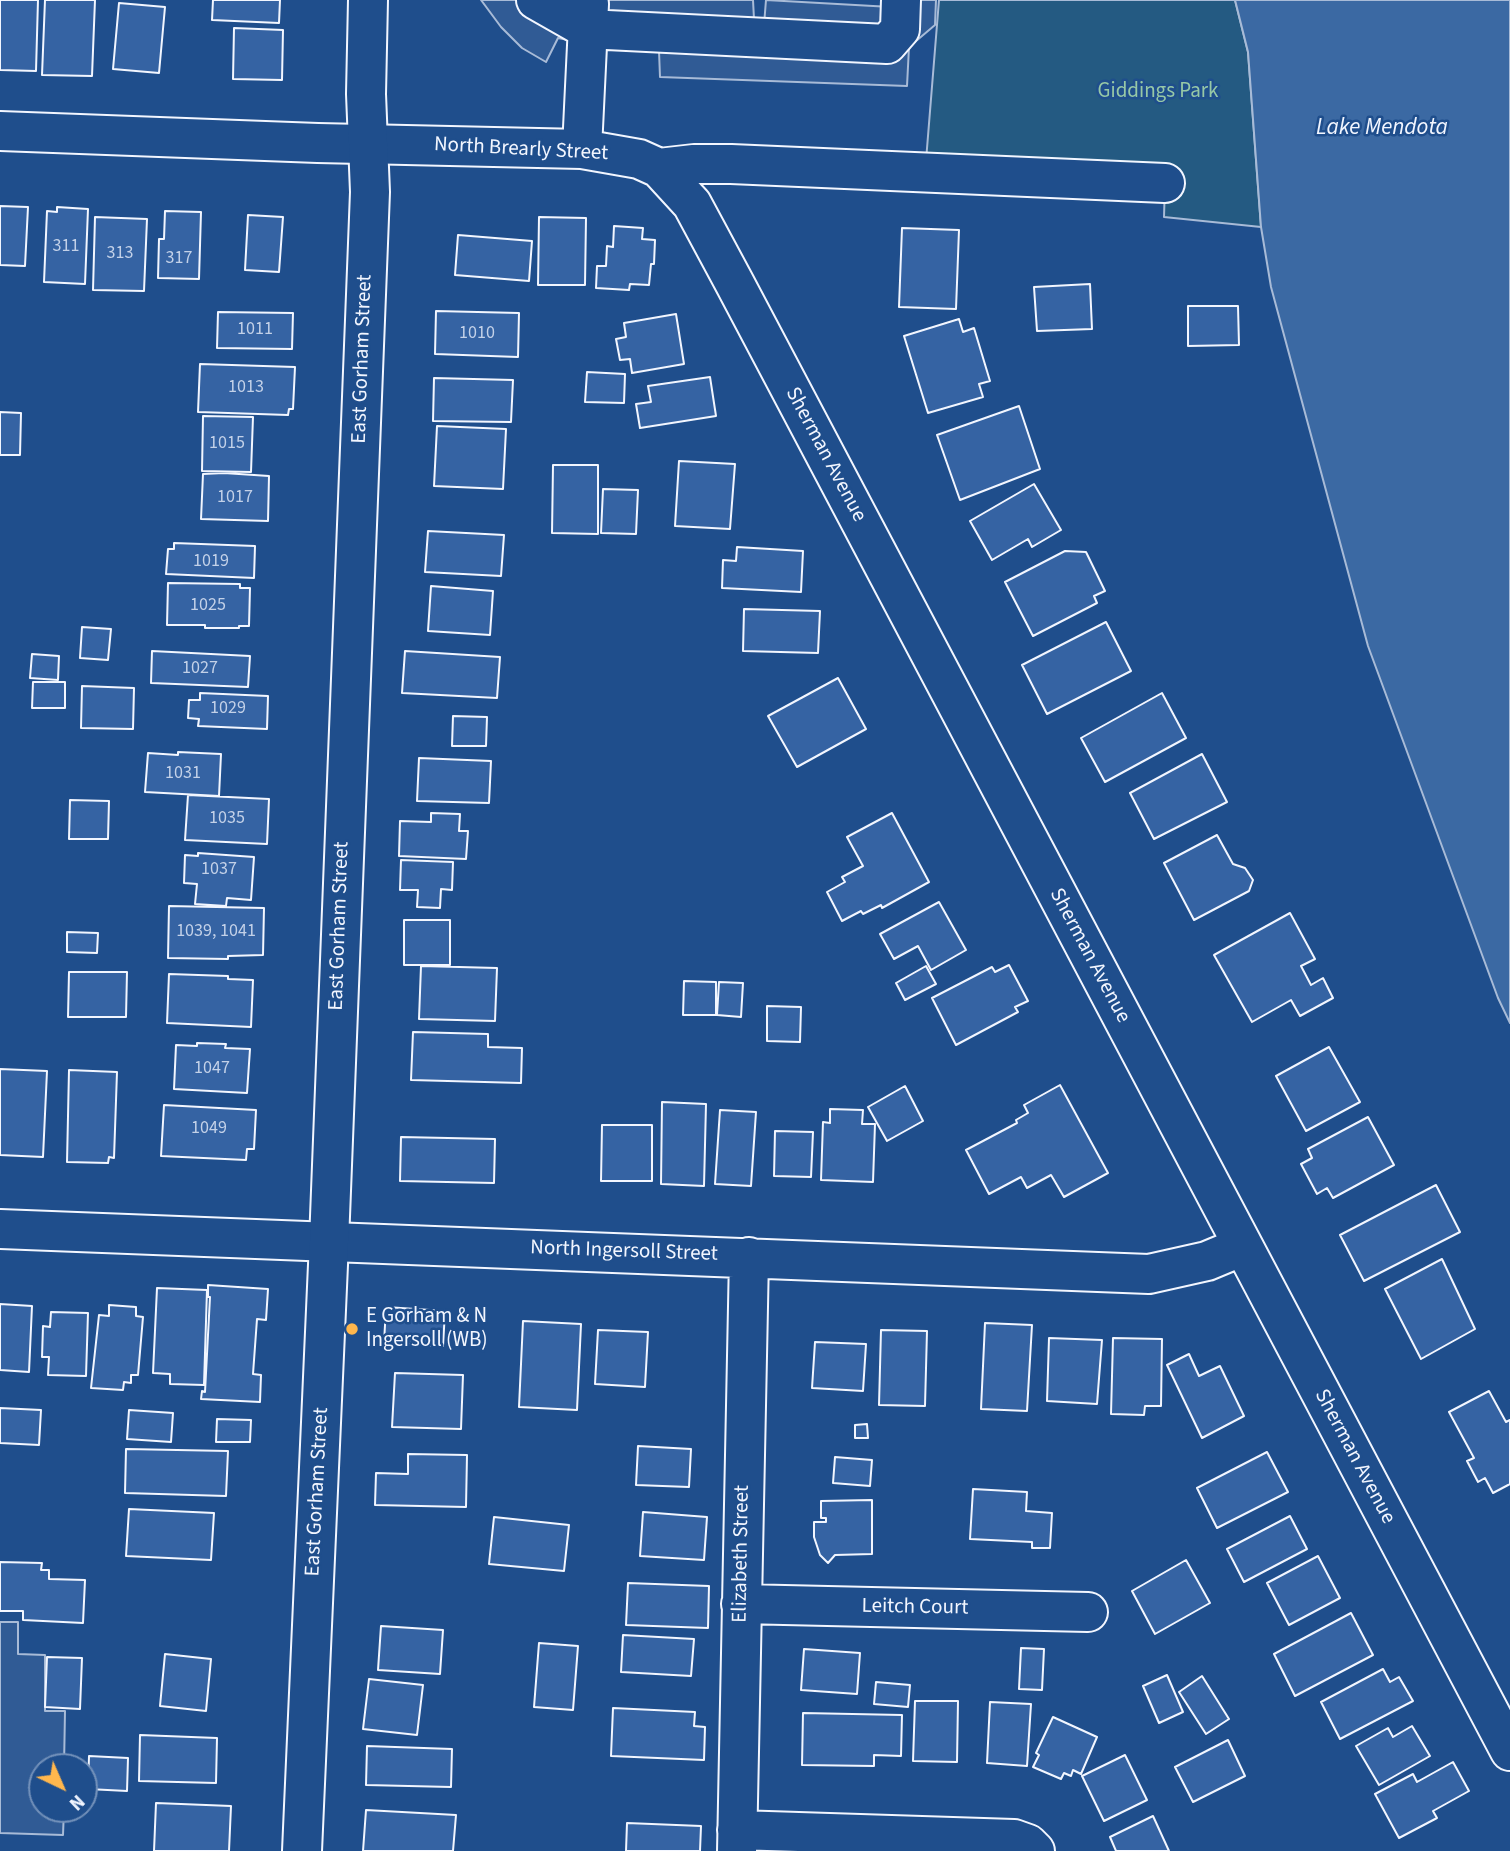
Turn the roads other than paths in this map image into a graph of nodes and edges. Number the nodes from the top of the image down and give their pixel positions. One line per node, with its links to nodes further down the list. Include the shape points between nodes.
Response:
1 (369, 0): 6 (street, East Gorham Street)
2 (536, 0): 4 (street)
3 (901, 0): 4 (street, via 900,29 887,44)
4 (588, 15): 7 (street)
5 (0, 131): 6 (street, North Brearly Street)
6 (368, 144): 7 (street, North Brearly Street); 11 (street, East Gorham Street, via 370,192)
7 (582, 149): 8 (street, North Brearly Street, via 639,159)
8 (659, 168): 9 (street, North Brearly Street, via 731,164); 12 (street, Sherman Avenue, via 692,204)
9 (1165, 183)
10 (0, 1230): 11 (street, North Ingersoll Street)
11 (329, 1242): 13 (street, North Ingersoll Street); 18 (street, East Gorham Street)
12 (1243, 1246): 13 (street, North Ingersoll Street, via 1207,1261 1149,1274); 16 (street, Sherman Avenue)
13 (748, 1257): 14 (street, Elizabeth Street)
14 (741, 1604): 15 (street, Leitch Court); 17 (street, Elizabeth Street)
15 (1088, 1612)
16 (1510, 1751)
17 (737, 1840): 19 (street, via 1014,1839)
18 (302, 1851)
19 (1035, 1851)

